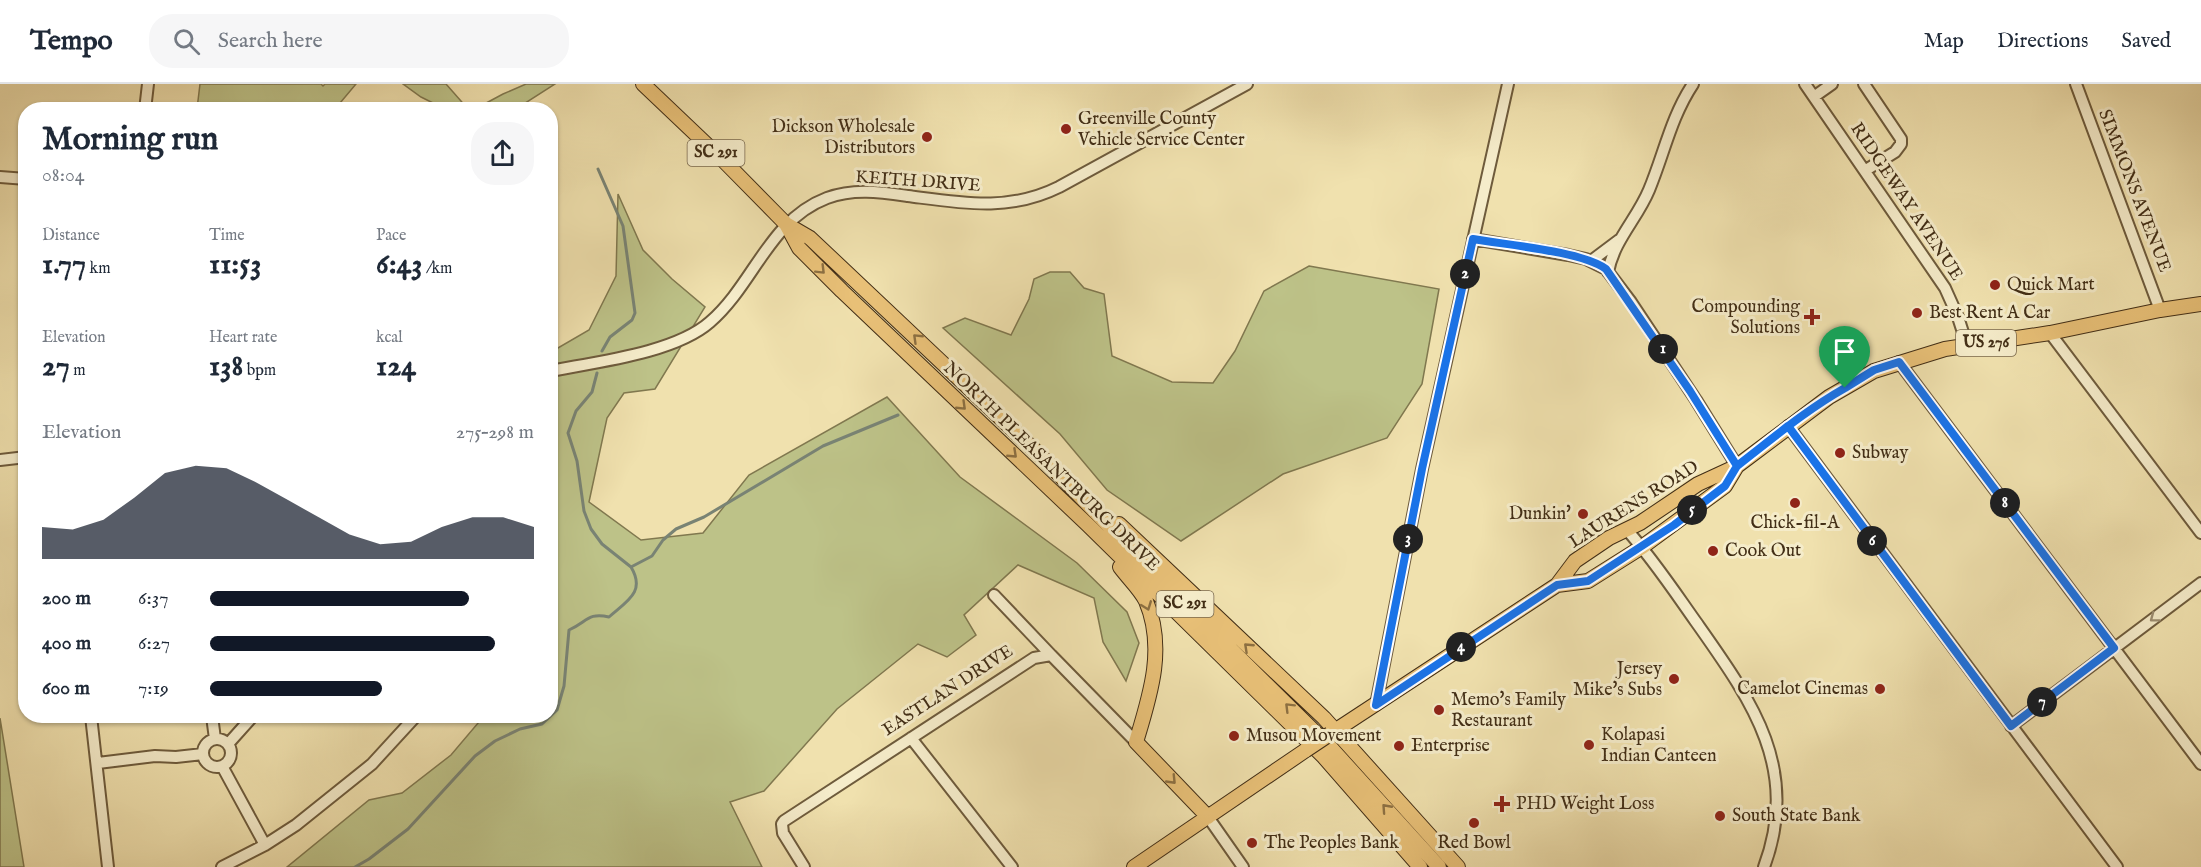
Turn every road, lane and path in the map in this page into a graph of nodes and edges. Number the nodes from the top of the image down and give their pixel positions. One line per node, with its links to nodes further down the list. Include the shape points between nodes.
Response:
1 (148, 84): 11 (street)
2 (643, 84): 15 (main road, NORTH PLEASANTBURG DRIVE / SC 291)
3 (1246, 84): 15 (street, KEITH DRIVE, via 1040,197 977,204 857,191 804,208)
4 (1508, 84): 16 (street)
5 (1693, 84): 17 (street, via 1673,121 1650,190)
6 (1805, 84): 10 (street, RIDGEWAY AVENUE)
7 (1832, 84): 10 (street)
8 (1864, 84): 12 (street, via 1901,138 1895,152)
9 (2076, 84): 21 (street, SIMMONS AVENUE)
10 (1815, 96): 12 (street, RIDGEWAY AVENUE)
11 (146, 102)
12 (1866, 170): 23 (street, RIDGEWAY AVENUE, via 1946,288)
13 (0, 177): 14 (street)
14 (18, 178)
15 (786, 224): 25 (street, KEITH DRIVE, via 724,308 697,332 663,346); 30 (main road, NORTH PLEASANTBURG DRIVE / SC 291, one-way to 30, via 799,248); 48 (main road, NORTH PLEASANTBURG DRIVE / SC 291, one-way to 15, via 1119,524 1004,423 810,237)
16 (1473, 239): 18 (street); 39 (street, via 1422,469)
17 (1619, 240): 18 (street); 19 (street)
18 (1591, 261): 19 (street)
19 (1608, 272): 29 (street)
20 (2201, 304): 21 (main road, LAURENS ROAD / US 276)
21 (2160, 310): 22 (main road, LAURENS ROAD / US 276)
22 (2050, 333): 23 (main road, LAURENS ROAD / US 276); 32 (street)
23 (1967, 345): 24 (main road, LAURENS ROAD / US 276)
24 (1899, 362): 26 (main road, LAURENS ROAD / US 276, via 1867,374); 37 (street)
25 (558, 370)
26 (1788, 426): 29 (main road, LAURENS ROAD / US 276); 44 (street)
27 (18, 458): 28 (street)
28 (0, 460)
29 (1737, 466): 31 (main road, LAURENS ROAD / US 276, via 1698,484); 33 (main road, LAURENS ROAD / US 276, via 1725,486)
30 (1088, 525): 47 (main road, one-way to 47, via 1145,599 1154,626 1155,667); 48 (main road, NORTH PLEASANTBURG DRIVE / SC 291, one-way to 48)
31 (1627, 530): 33 (street); 35 (main road, LAURENS ROAD / US 276, via 1575,561)
32 (2201, 533)
33 (1642, 546): 35 (main road, LAURENS ROAD / US 276, via 1588,581); 65 (street, via 1740,685 1762,728 1773,763 1776,802 1773,836)
34 (2201, 583): 37 (street, one-way to 37)
35 (1557, 585): 39 (main road, LAURENS ROAD / US 276)
36 (994, 595): 38 (street)
37 (2114, 648): 44 (street); 52 (street)
38 (1051, 656): 45 (street, EASTLAN DRIVE, via 1029,660); 47 (street)
39 (1376, 705): 48 (main road, LAURENS ROAD / US 276)
40 (92, 723): 51 (street)
41 (214, 723): 46 (street)
42 (247, 723): 49 (street)
43 (410, 723): 55 (street, via 372,764)
44 (2011, 726): 66 (street)
45 (911, 738): 58 (street, EASTLAN DRIVE, via 784,821 783,832); 59 (street)
46 (215, 739): 49 (street); 50 (street, via 206,745)
47 (1136, 742): 54 (main road, one-way to 54)
48 (1330, 742): 54 (main road, LAURENS ROAD / US 276, bridge, via 1306,750); 62 (main road, SC 291); 63 (main road, SC 291, one-way to 48); 64 (main road)
49 (228, 744): 53 (street, via 230,758)
50 (203, 754): 51 (street); 53 (street, via 207,763)
51 (98, 763): 56 (street)
52 (2201, 764)
53 (222, 766): 55 (street)
54 (1208, 817): 60 (main road, LAURENS ROAD / US 276); 61 (street)
55 (265, 845): 57 (street)
56 (108, 867)
57 (222, 867)
58 (804, 867)
59 (1012, 867)
60 (1134, 867)
61 (1243, 867)
62 (1420, 867)
63 (1440, 867)
64 (1458, 867)
65 (1764, 867)
66 (2117, 867)

